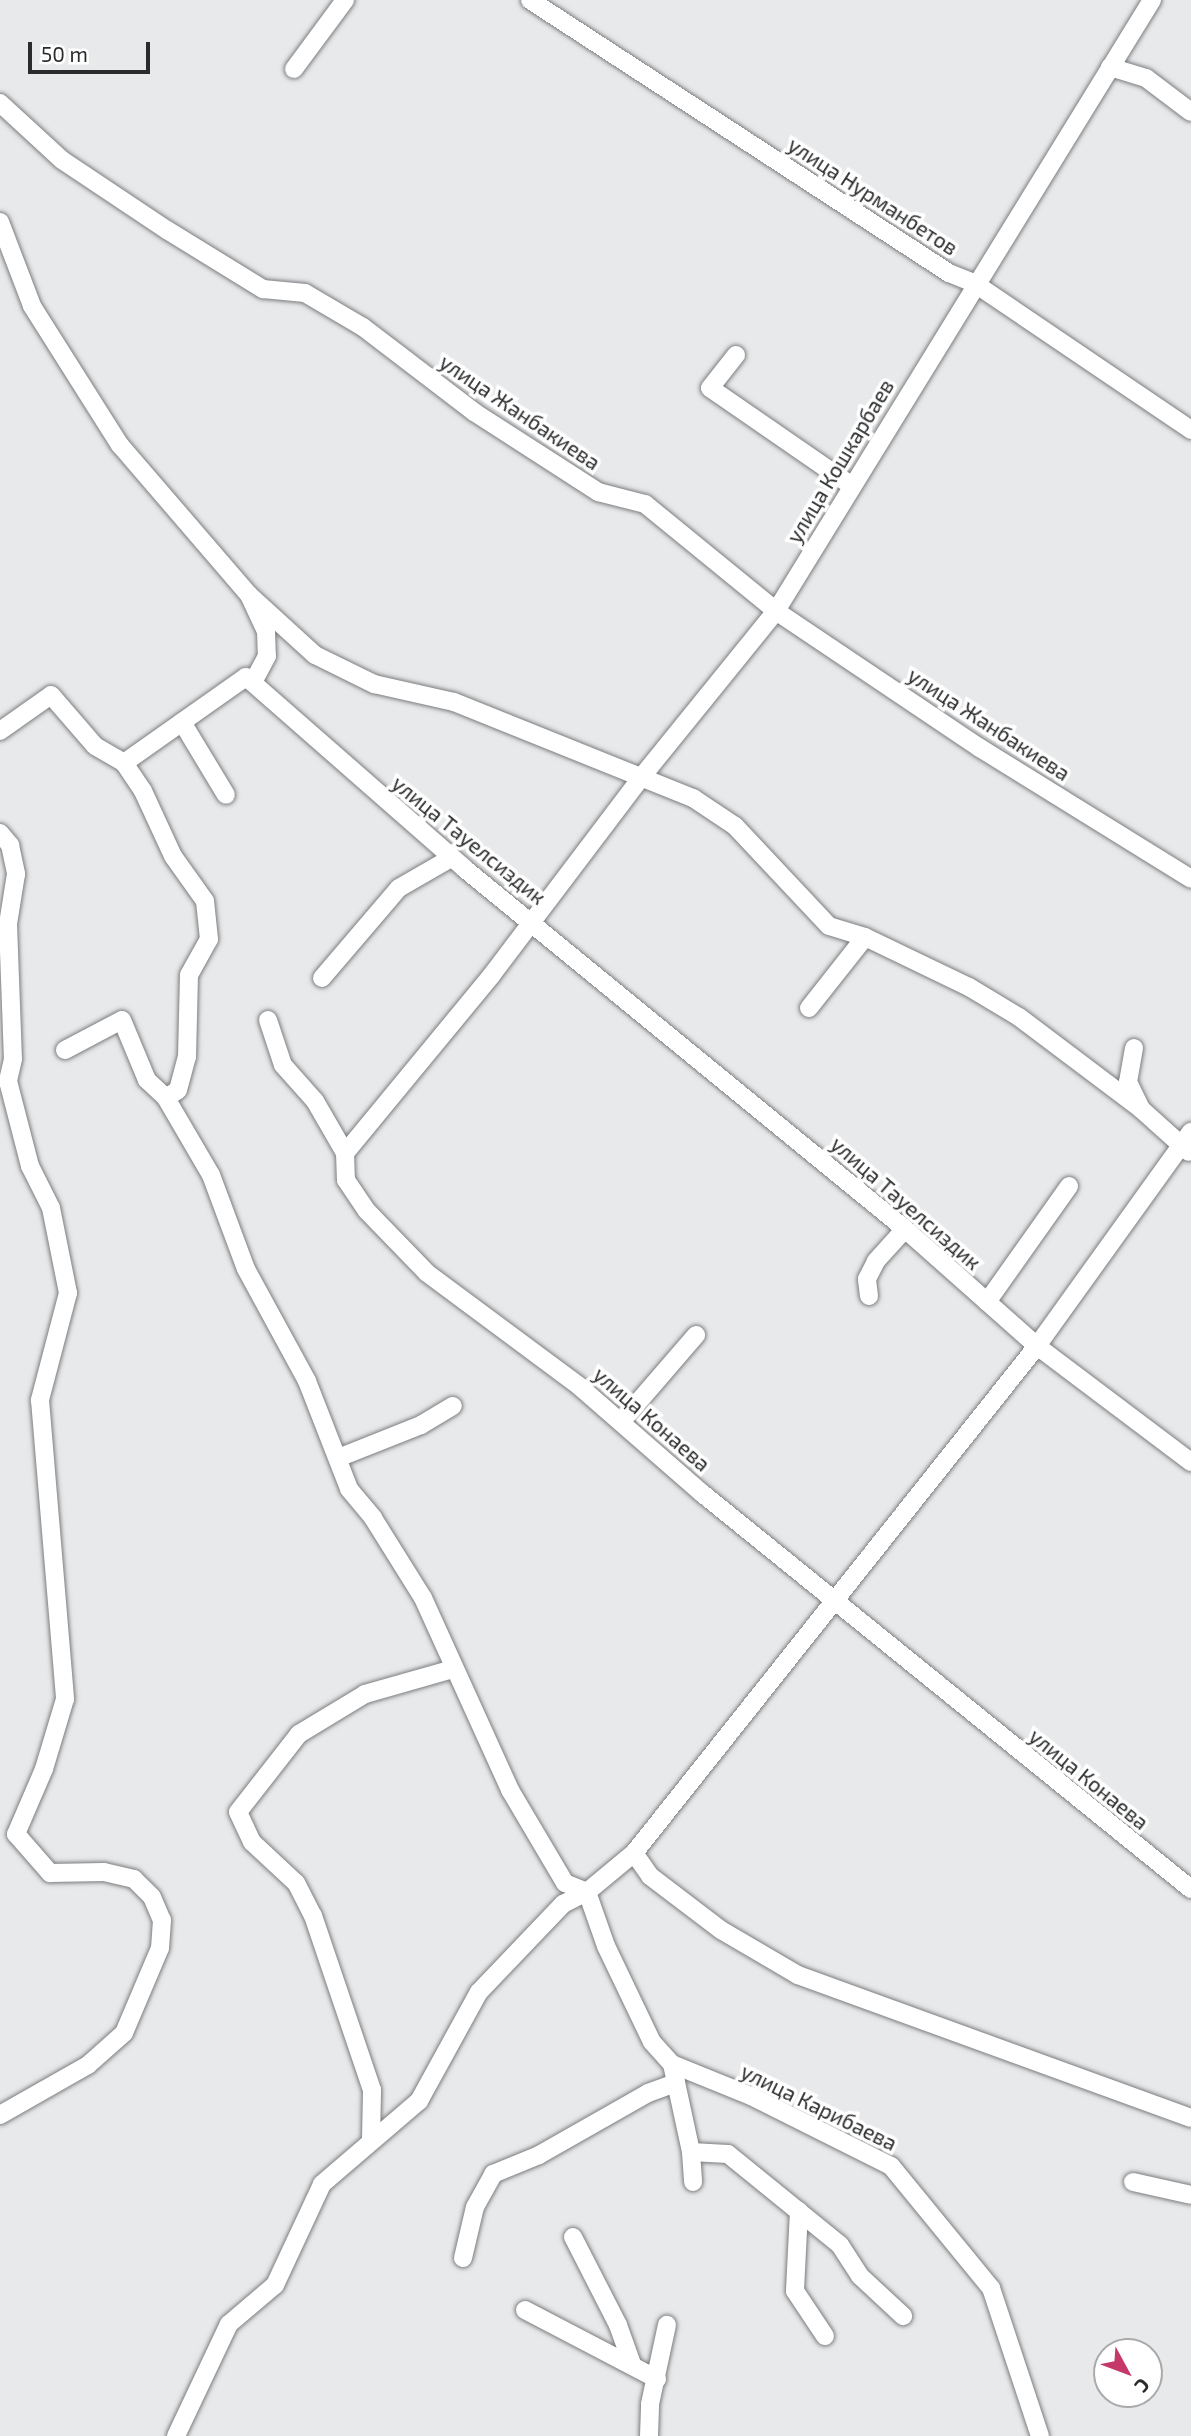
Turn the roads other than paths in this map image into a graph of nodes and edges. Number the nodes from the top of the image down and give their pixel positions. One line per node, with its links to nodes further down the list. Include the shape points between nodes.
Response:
1 (345, 0): 5 (street)
2 (530, 0): 9 (street, улица Нурманбетов, via 927,259)
3 (1152, 0): 4 (street, улица Кошкарбаев)
4 (1110, 67): 7 (street, via 1146,78); 9 (street, улица Кошкарбаев)
5 (295, 69)
6 (0, 103): 14 (street, улица Жанбакиева, via 62,160 167,230 263,289 304,293 363,327 474,412 598,492 645,505)
7 (1191, 112)
8 (0, 222): 13 (street, via 32,306 120,445)
9 (974, 283): 11 (street, улица Нурманбетов); 12 (street, улица Кошкарбаев)
10 (736, 355): 12 (street, via 710,388)
11 (1191, 430)
12 (852, 486): 14 (street, улица Кошкарбаев)
13 (248, 595): 15 (street); 16 (street, via 267,631)
14 (776, 611): 21 (street, улица Кошкарбаев); 25 (street, улица Жанбакиева, via 980,748)
15 (307, 648): 16 (street, via 289,643); 21 (street, via 374,684 454,702)
16 (267, 656): 17 (street)
17 (254, 680): 18 (street, via 246,677); 24 (street, улица Тауелсиздик)
18 (182, 722): 20 (street); 22 (street)
19 (0, 732): 20 (street, via 51,695 95,746)
20 (124, 763): 33 (street, via 143,791 173,856 205,901 209,939 189,975 187,1057 178,1090)
21 (643, 775): 26 (street, улица Кошкарбаев); 27 (street, via 694,798 735,826 829,926)
22 (226, 794)
23 (0, 833): 49 (street, via 10,845 16,874 8,924 13,1059 8,1081 30,1166 51,1208 68,1293 40,1400 65,1699 44,1769)
24 (451, 858): 26 (street, улица Тауелсиздик); 28 (street, via 400,888)
25 (1191, 879)
26 (532, 920): 36 (street); 38 (street, улица Тауелсиздик)
27 (865, 937): 29 (street); 34 (street, via 969,987 1019,1017)
28 (322, 978)
29 (809, 1008)
30 (268, 1020): 36 (street, via 284,1065 315,1101)
31 (1134, 1048): 34 (street, via 1128,1082)
32 (65, 1050): 33 (street, via 122,1020 147,1080)
33 (166, 1098): 45 (street, via 211,1175 246,1269 307,1381)
34 (1141, 1109): 35 (street)
35 (1188, 1144): 42 (street)
36 (345, 1153): 44 (street, улица Конаева, via 346,1180 367,1211 427,1273)
37 (1069, 1186): 40 (street)
38 (905, 1229): 39 (street, via 876,1261 867,1279); 40 (street, улица Тауелсиздик)
39 (869, 1296)
40 (987, 1302): 42 (street, улица Тауелсиздик)
41 (696, 1335): 44 (street)
42 (1037, 1346): 46 (street, улица Тауелсиздик); 47 (street)
43 (453, 1405): 45 (street, via 421,1425)
44 (621, 1422): 47 (street, улица Конаева)
45 (338, 1458): 48 (street, via 349,1489 373,1518 422,1598)
46 (1191, 1462)
47 (834, 1599): 50 (street); 51 (street, улица Конаева)
48 (453, 1669): 52 (street, via 510,1790 558,1872 565,1883); 57 (street, via 365,1694 299,1734 239,1812 252,1842 296,1883 313,1916 372,2090)
49 (8, 1832): 55 (street, via 50,1873 104,1872 134,1879 152,1897 161,1930 160,1948 124,2033 88,2065)
50 (634, 1853): 52 (street); 56 (street, via 650,1876 721,1930 798,1975)
51 (1191, 1889)
52 (587, 1892): 53 (street, via 606,1946 652,2042); 57 (street, via 563,1904 478,1992 419,2101)
53 (672, 2064): 54 (street); 73 (street, улица Карибаева, via 751,2096 891,2166 991,2288)
54 (676, 2083): 58 (street); 64 (street, via 648,2093 539,2154 493,2174 475,2207)
55 (0, 2115)
56 (1191, 2118)
57 (371, 2138): 71 (street, via 322,2184 275,2285 229,2324)
58 (691, 2152): 59 (street); 62 (street, via 729,2154)
59 (693, 2182)
60 (1133, 2182): 61 (street)
61 (1191, 2195)
62 (799, 2211): 66 (street, via 840,2245 860,2276); 68 (street, via 795,2291)
63 (573, 2237): 69 (street, via 618,2325)
64 (463, 2258)
65 (525, 2311): 69 (street)
66 (903, 2316)
67 (667, 2325): 70 (street)
68 (825, 2336)
69 (632, 2364): 70 (street)
70 (657, 2379): 72 (street)
71 (176, 2436)
72 (649, 2436)
73 (1040, 2436)

